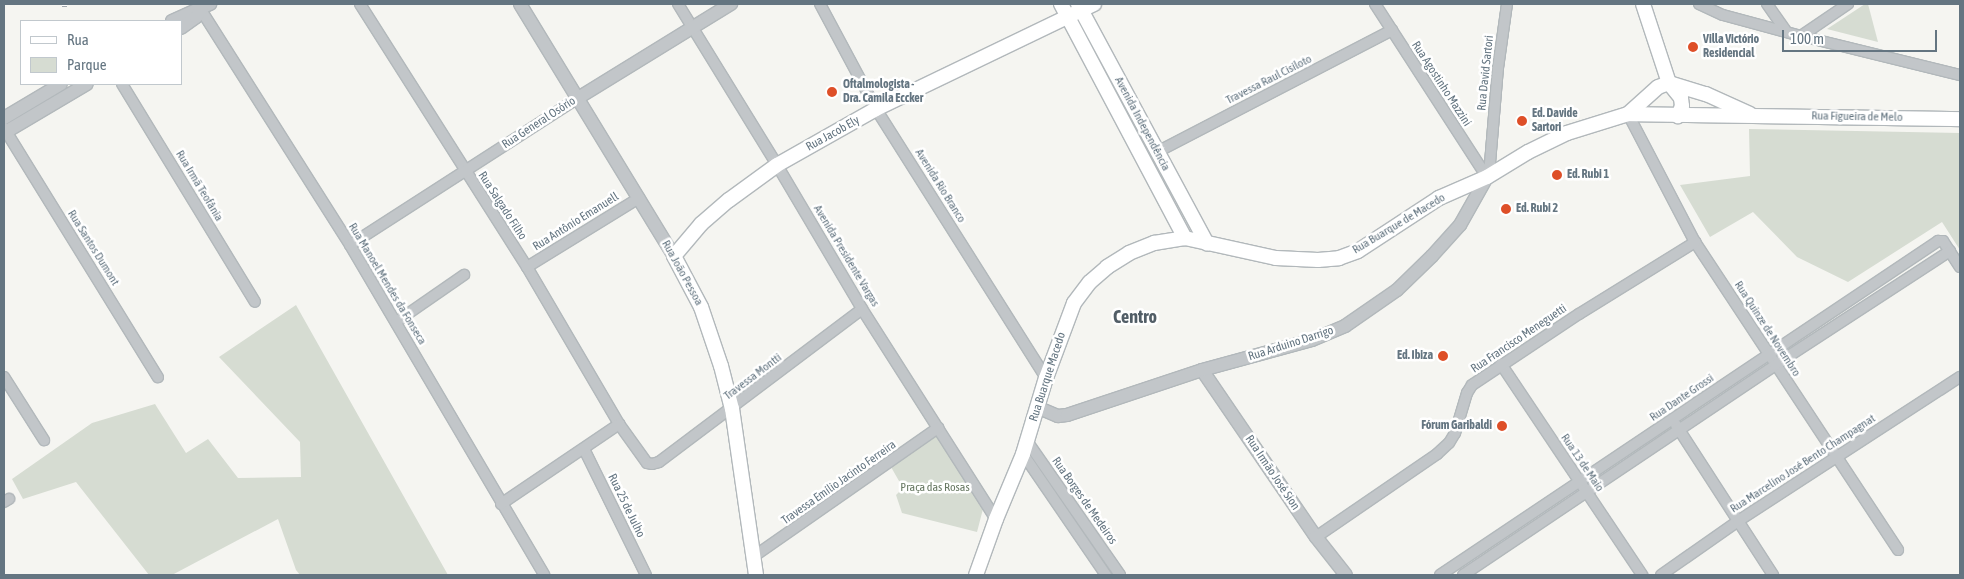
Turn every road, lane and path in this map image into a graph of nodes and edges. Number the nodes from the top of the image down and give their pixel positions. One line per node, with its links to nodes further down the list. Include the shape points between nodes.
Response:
1 (360, 4): 36 (street, Rua Salgado Filho)
2 (520, 4): 26 (street, Rua João Pessoa)
3 (678, 4): 17 (street, Avenida Presidente Vargas)
4 (731, 4): 17 (street, Rua General Osório)
5 (820, 4): 27 (street, Avenida Rio Branco)
6 (1061, 4): 15 (main road, Avenida Independência)
7 (1375, 4): 18 (street, Rua Agostinho Mazzini)
8 (1507, 4): 37 (street, Rua David Sartori)
9 (1643, 4): 22 (main road)
10 (1699, 4): 19 (street, via 1723,15)
11 (1767, 4): 19 (street)
12 (1848, 4): 20 (street)
13 (1085, 6): 15 (main road, Rua Jacob Ely); 34 (main road, Avenida Independência)
14 (205, 7): 16 (street); 42 (street, Rua Manoel Mendes da Fonseca)
15 (1069, 17): 27 (main road, Rua Jacob Ely); 39 (main road, Avenida Independência)
16 (186, 21)
17 (693, 27): 26 (street, Rua General Osório); 35 (street, Avenida Presidente Vargas)
18 (1392, 30): 34 (street, Travessa Raul Cisiloto); 37 (street, Rua Agostinho Mazzini)
19 (1785, 30): 20 (street)
20 (1801, 36): 21 (street)
21 (1960, 75)
22 (1669, 83): 28 (main road, Rua Buarque de Macedo, via 1658,87); 29 (main road, via 1681,98 1682,106); 29 (main road, via 1659,95 1662,108); 30 (main road, Rua Figueira de Melo, via 1706,94)
23 (59, 85): 31 (street)
24 (85, 85): 33 (street)
25 (123, 85): 48 (street, Rua Irmã Teofânia)
26 (578, 98): 36 (street, Rua General Osório); 38 (street, Rua João Pessoa)
27 (876, 109): 35 (main road, Rua Jacob Ely); 58 (street, Avenida Rio Branco)
28 (1628, 114): 29 (main road, Rua Buarque de Macedo); 37 (main road, Rua Buarque de Macedo, via 1567,134); 40 (street, Rua Quinze de Novembro)
29 (1672, 116): 30 (main road, Rua Figueira de Melo)
30 (1754, 116): 32 (main road, Rua Figueira de Melo)
31 (4, 118)
32 (1960, 119)
33 (5, 131): 57 (street, Rua Santos Dumont)
34 (1157, 152): 41 (main road, Avenida Independência)
35 (777, 165): 44 (main road, Rua Jacob Ely, via 701,224); 49 (street, Avenida Presidente Vargas)
36 (464, 171): 42 (street, Rua General Osório); 45 (street, Rua Salgado Filho)
37 (1488, 176): 41 (main road, Rua Buarque de Macedo, via 1439,198 1358,251 1339,258 1276,258); 54 (street, Rua Arduino Darrigo, via 1460,225 1432,256 1397,290 1345,326 1286,348)
38 (639, 198): 44 (street, Rua João Pessoa); 45 (street, Rua Antônio Emanuell)
39 (1185, 238): 41 (main road, Rua Buarque de Macedo); 58 (main road, Rua Buarque Macedo, via 1129,253 1090,282 1074,303)
40 (1695, 242): 51 (street, Rua Quinze de Novembro); 52 (street, Rua Francisco Meneguetti)
41 (1207, 244)
42 (350, 245): 50 (street, Rua Manoel Mendes da Fonseca)
43 (1950, 251): 46 (street); 51 (street, Rua Dante Grossi, via 1943,241 1938,241); 53 (street, Rua Dante Grossi)
44 (674, 256): 60 (main road, Rua João Pessoa, via 712,334)
45 (527, 267): 62 (street, Rua Salgado Filho)
46 (1960, 267)
47 (464, 275): 50 (street)
48 (255, 302)
49 (862, 310): 60 (street, Travessa Montti); 63 (street, Avenida Presidente Vargas)
50 (396, 322): 72 (street, Rua Manoel Mendes da Fonseca)
51 (1770, 354): 53 (street, Rua Quinze de Novembro); 61 (street, Rua Dante Grossi)
52 (1501, 364): 70 (street, Rua 13 de Maio); 77 (street, Rua Francisco Meneguetti, via 1472,385 1449,443)
53 (1775, 365): 64 (street, Rua Dante Grossi); 68 (street, Rua Quinze de Novembro)
54 (1202, 370): 59 (street, Rua Arduino Darrigo, via 1067,415 1058,416); 77 (street, Rua Irmão José Sion)
55 (1960, 376): 68 (street, Rua Marcelino José Bento Champagnat)
56 (4, 377): 65 (street)
57 (158, 377)
58 (1046, 378): 59 (main road, Rua Buarque Macedo)
59 (1039, 408): 67 (main road, Rua Buarque Macedo)
60 (732, 409): 69 (street, Travessa Montti); 79 (main road, Rua João Pessoa)
61 (1672, 419): 64 (street); 70 (street, Rua Dante Grossi)
62 (619, 424): 66 (street); 69 (street, Rua Salgado Filho, via 647,463)
63 (938, 428): 73 (street, Avenida Presidente Vargas); 79 (street, Travessa Emílio Jacinto Ferreira)
64 (1678, 430): 71 (street, Rua Dante Grossi); 75 (street)
65 (44, 440)
66 (584, 448): 72 (street); 81 (street, Rua 25 de Julho)
67 (1025, 448): 73 (main road, Rua Buarque Macedo); 84 (street, Rua Borges de Medeiros); 85 (street, Rua Borges de Medeiros)
68 (1836, 457): 75 (street, Rua Marcelino José Bento Champagnat); 78 (street, Rua Quinze de Novembro)
69 (659, 462)
70 (1580, 482): 71 (street, Rua 13 de Maio); 74 (street, Rua Dante Grossi)
71 (1586, 491): 76 (street, Rua Dante Grossi); 89 (street, Rua 13 de Maio)
72 (501, 504): 80 (street, Rua Manoel Mendes da Fonseca)
73 (996, 519): 83 (main road, Rua Buarque Macedo)
74 (1520, 521): 76 (street); 87 (street, Rua Dante Grossi)
75 (1738, 521): 90 (street, Rua Marcelino José Bento Champagnat); 91 (street)
76 (1528, 531): 88 (street, Rua Dante Grossi)
77 (1316, 537): 86 (street, Rua Irmão José Sion)
78 (1898, 550)
79 (753, 557): 82 (main road, Rua João Pessoa)
80 (544, 575)
81 (646, 575)
82 (756, 575)
83 (976, 575)
84 (1106, 575)
85 (1120, 575)
86 (1346, 575)
87 (1440, 575)
88 (1462, 575)
89 (1642, 575)
90 (1661, 575)
91 (1774, 575)

